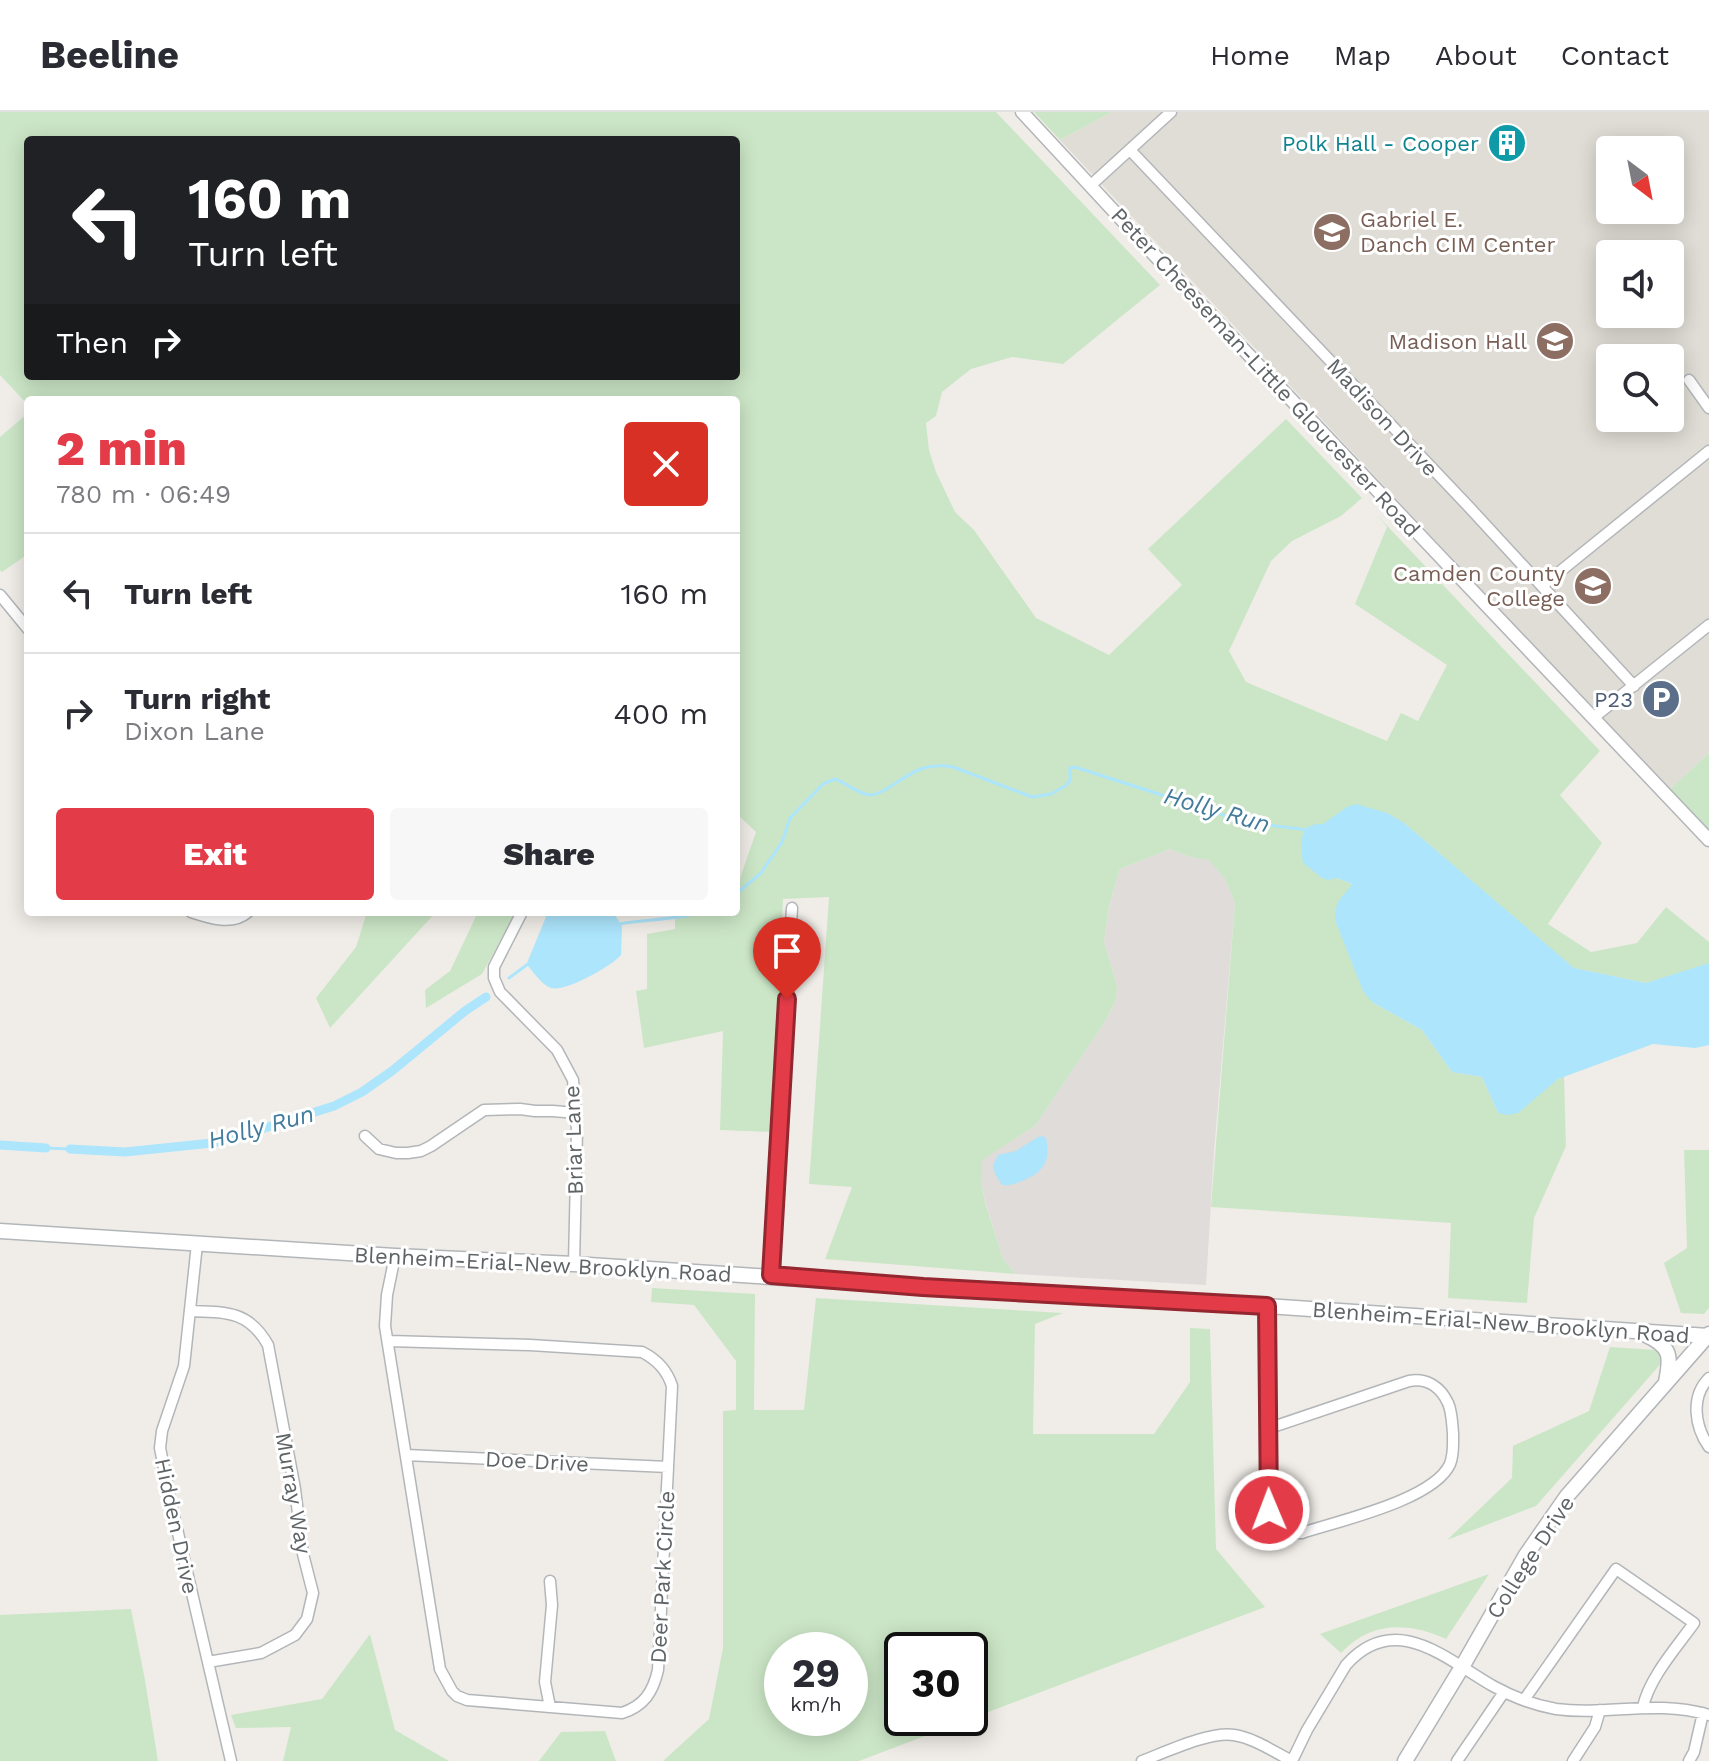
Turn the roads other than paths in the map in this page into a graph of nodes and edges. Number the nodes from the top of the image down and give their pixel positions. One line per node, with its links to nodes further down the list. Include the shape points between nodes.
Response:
1 (1022, 112): 4 (street, Peter Cheeseman-Little Gloucester Road)
2 (1171, 112): 3 (street)
3 (1130, 150): 4 (street); 8 (street, Madison Drive)
4 (1091, 185): 13 (street, Peter Cheeseman-Little Gloucester Road)
5 (1689, 380): 6 (street)
6 (1709, 408)
7 (1709, 451): 8 (street)
8 (1542, 586): 12 (street, Madison Drive)
9 (0, 595): 10 (street)
10 (24, 624)
11 (1709, 625): 12 (street)
12 (1634, 686): 13 (street)
13 (1593, 718): 14 (street, Peter Cheeseman-Little Gloucester Road)
14 (1709, 840)
15 (792, 908): 25 (street)
16 (207, 916): 17 (street)
17 (241, 916)
18 (520, 916): 19 (street, Briar Lane, via 494,967 494,978 503,995 566,1063)
19 (576, 1113): 20 (street, via 484,1110 431,1146 408,1153 379,1149); 24 (street, Briar Lane)
20 (365, 1136)
21 (0, 1231): 22 (main road, Blenheim-Erial-New Brooklyn Road)
22 (197, 1244): 23 (main road, Blenheim-Erial-New Brooklyn Road); 27 (street, Hidden Drive)
23 (395, 1256): 24 (main road, Blenheim-Erial-New Brooklyn Road); 30 (street, Deer Park Circle, via 387,1295)
24 (574, 1264): 25 (main road, Blenheim-Erial-New Brooklyn Road)
25 (771, 1275): 26 (main road, Blenheim-Erial-New Brooklyn Road)
26 (1267, 1306): 28 (main road, Blenheim-Erial-New Brooklyn Road); 33 (street)
27 (191, 1311): 38 (street, Hidden Drive, via 184,1366 160,1448); 38 (street, Murray Way, via 239,1316 258,1329 268,1345 313,1593 307,1619 295,1635 261,1653)
28 (1627, 1330): 29 (main road, Blenheim-Erial-New Brooklyn Road); 32 (main road, via 1650,1336 1668,1351)
29 (1708, 1335): 32 (main road, College Drive)
30 (389, 1341): 35 (street, Deer Park Circle); 36 (street, Deer Park Circle, via 642,1352 665,1370 672,1386)
31 (1709, 1378): 34 (street, via 1696,1414)
32 (1666, 1382): 39 (main road, College Drive, via 1567,1496 1526,1555)
33 (1267, 1429): 33 (street, via 1269,1510 1279,1529 1289,1534 1409,1498 1446,1471 1454,1447 1451,1409 1440,1390 1426,1380 1409,1381)
34 (1709, 1447)
35 (406, 1455): 36 (street, Doe Drive); 42 (street, Deer Park Circle, via 442,1676 457,1696 467,1700)
36 (668, 1467): 42 (street, Deer Park Circle, via 655,1685 638,1706 622,1713)
37 (550, 1581): 42 (street, via 545,1682)
38 (208, 1662): 46 (street, Hidden Drive)
39 (1462, 1667): 40 (street); 48 (street, via 1413,1641 1369,1646 1346,1665); 49 (main road, College Drive)
40 (1504, 1692): 41 (street); 50 (street)
41 (1524, 1700): 43 (street, via 1616,1569 1694,1623 1654,1681); 44 (street, via 1556,1709)
42 (550, 1707)
43 (1643, 1707): 44 (street); 45 (street)
44 (1600, 1710): 51 (street)
45 (1706, 1714): 52 (street)
46 (231, 1761)
47 (1142, 1761): 48 (street, via 1232,1734)
48 (1292, 1761)
49 (1405, 1761)
50 (1457, 1761)
51 (1573, 1761)
52 (1689, 1761)

